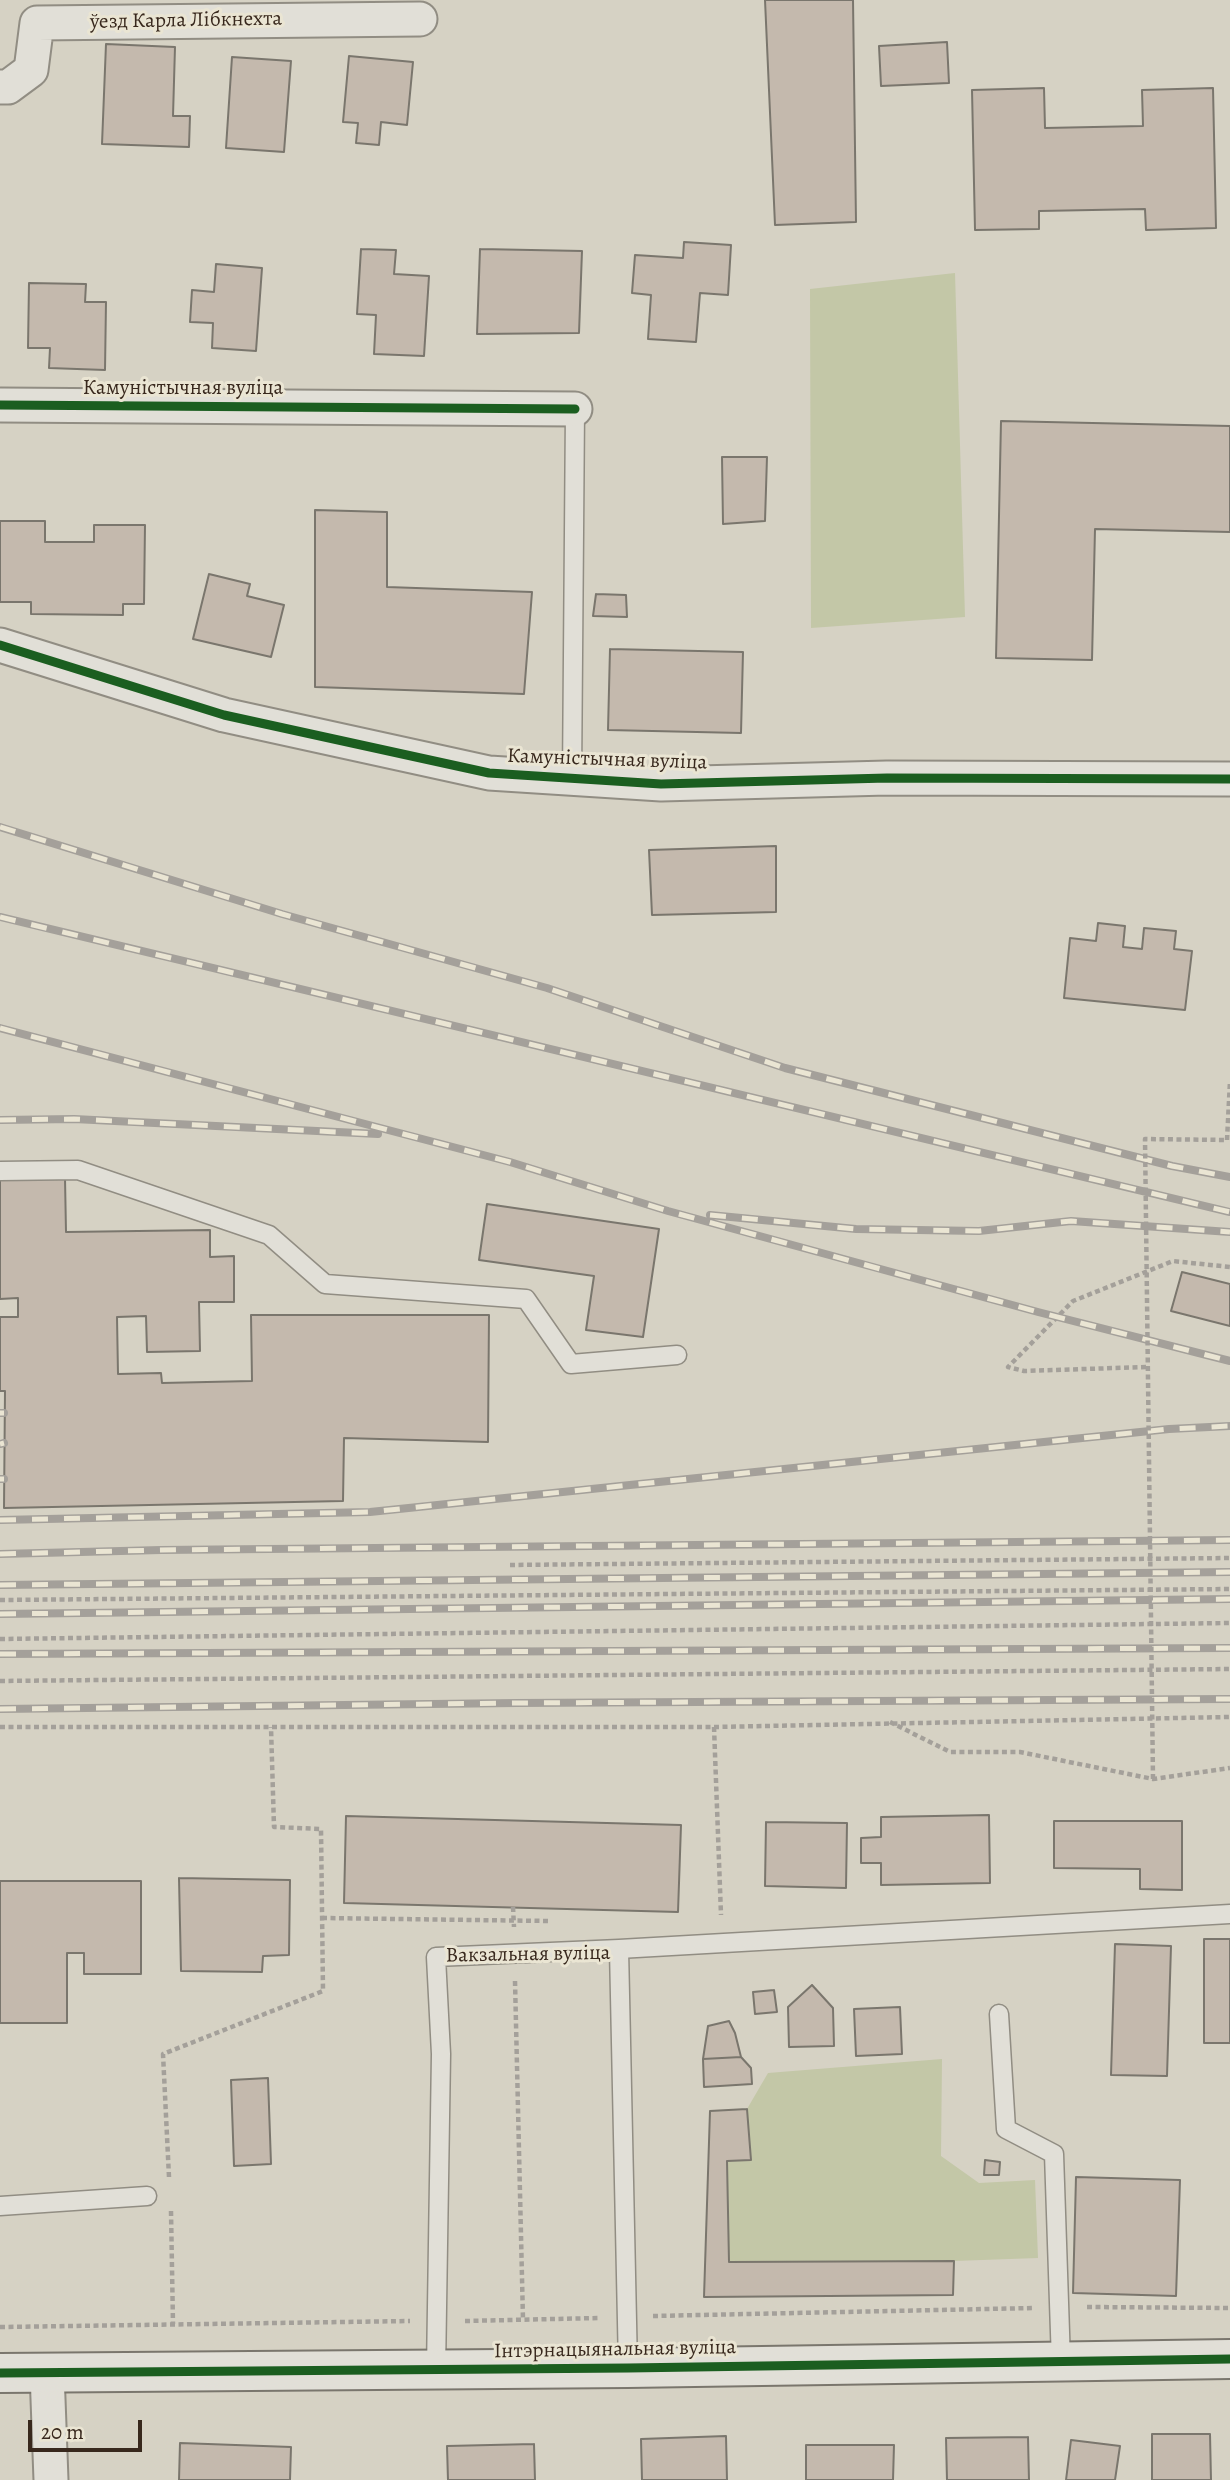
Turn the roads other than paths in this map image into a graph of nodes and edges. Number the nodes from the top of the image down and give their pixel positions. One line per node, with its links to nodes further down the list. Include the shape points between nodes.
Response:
1 (420, 19): 2 (street, ўезд Карла Лібкнехта, via 37,23 31,70 8,87)
2 (0, 87)
3 (0, 405): 4 (street, Камуністычная вуліца)
4 (575, 409): 6 (lane)
5 (0, 645): 6 (street, Камуністычная вуліца, via 224,715 489,773)
6 (572, 778): 7 (street, Камуністычная вуліца, via 661,784 887,778)
7 (1230, 779)
8 (0, 1171): 9 (lane, via 78,1170 269,1235 325,1284 526,1299 570,1364)
9 (677, 1355)
10 (1230, 1913): 11 (lane)
11 (619, 1949): 17 (lane, Вакзальная вуліца); 18 (lane, Вакзальная вуліца, via 436,1957 441,2054)
12 (999, 2014): 16 (lane, via 1006,2129 1054,2154)
13 (147, 2196): 14 (lane)
14 (0, 2206)
15 (1230, 2359): 16 (street, Інтэрнацыянальная вуліца)
16 (1060, 2362): 17 (street, Інтэрнацыянальная вуліца)
17 (628, 2368): 18 (street, Інтэрнацыянальная вуліца)
18 (436, 2370): 19 (street, Інтэрнацыянальная вуліца)
19 (47, 2372): 20 (street, Інтэрнацыянальная вуліца); 21 (street)
20 (0, 2373)
21 (51, 2480)

